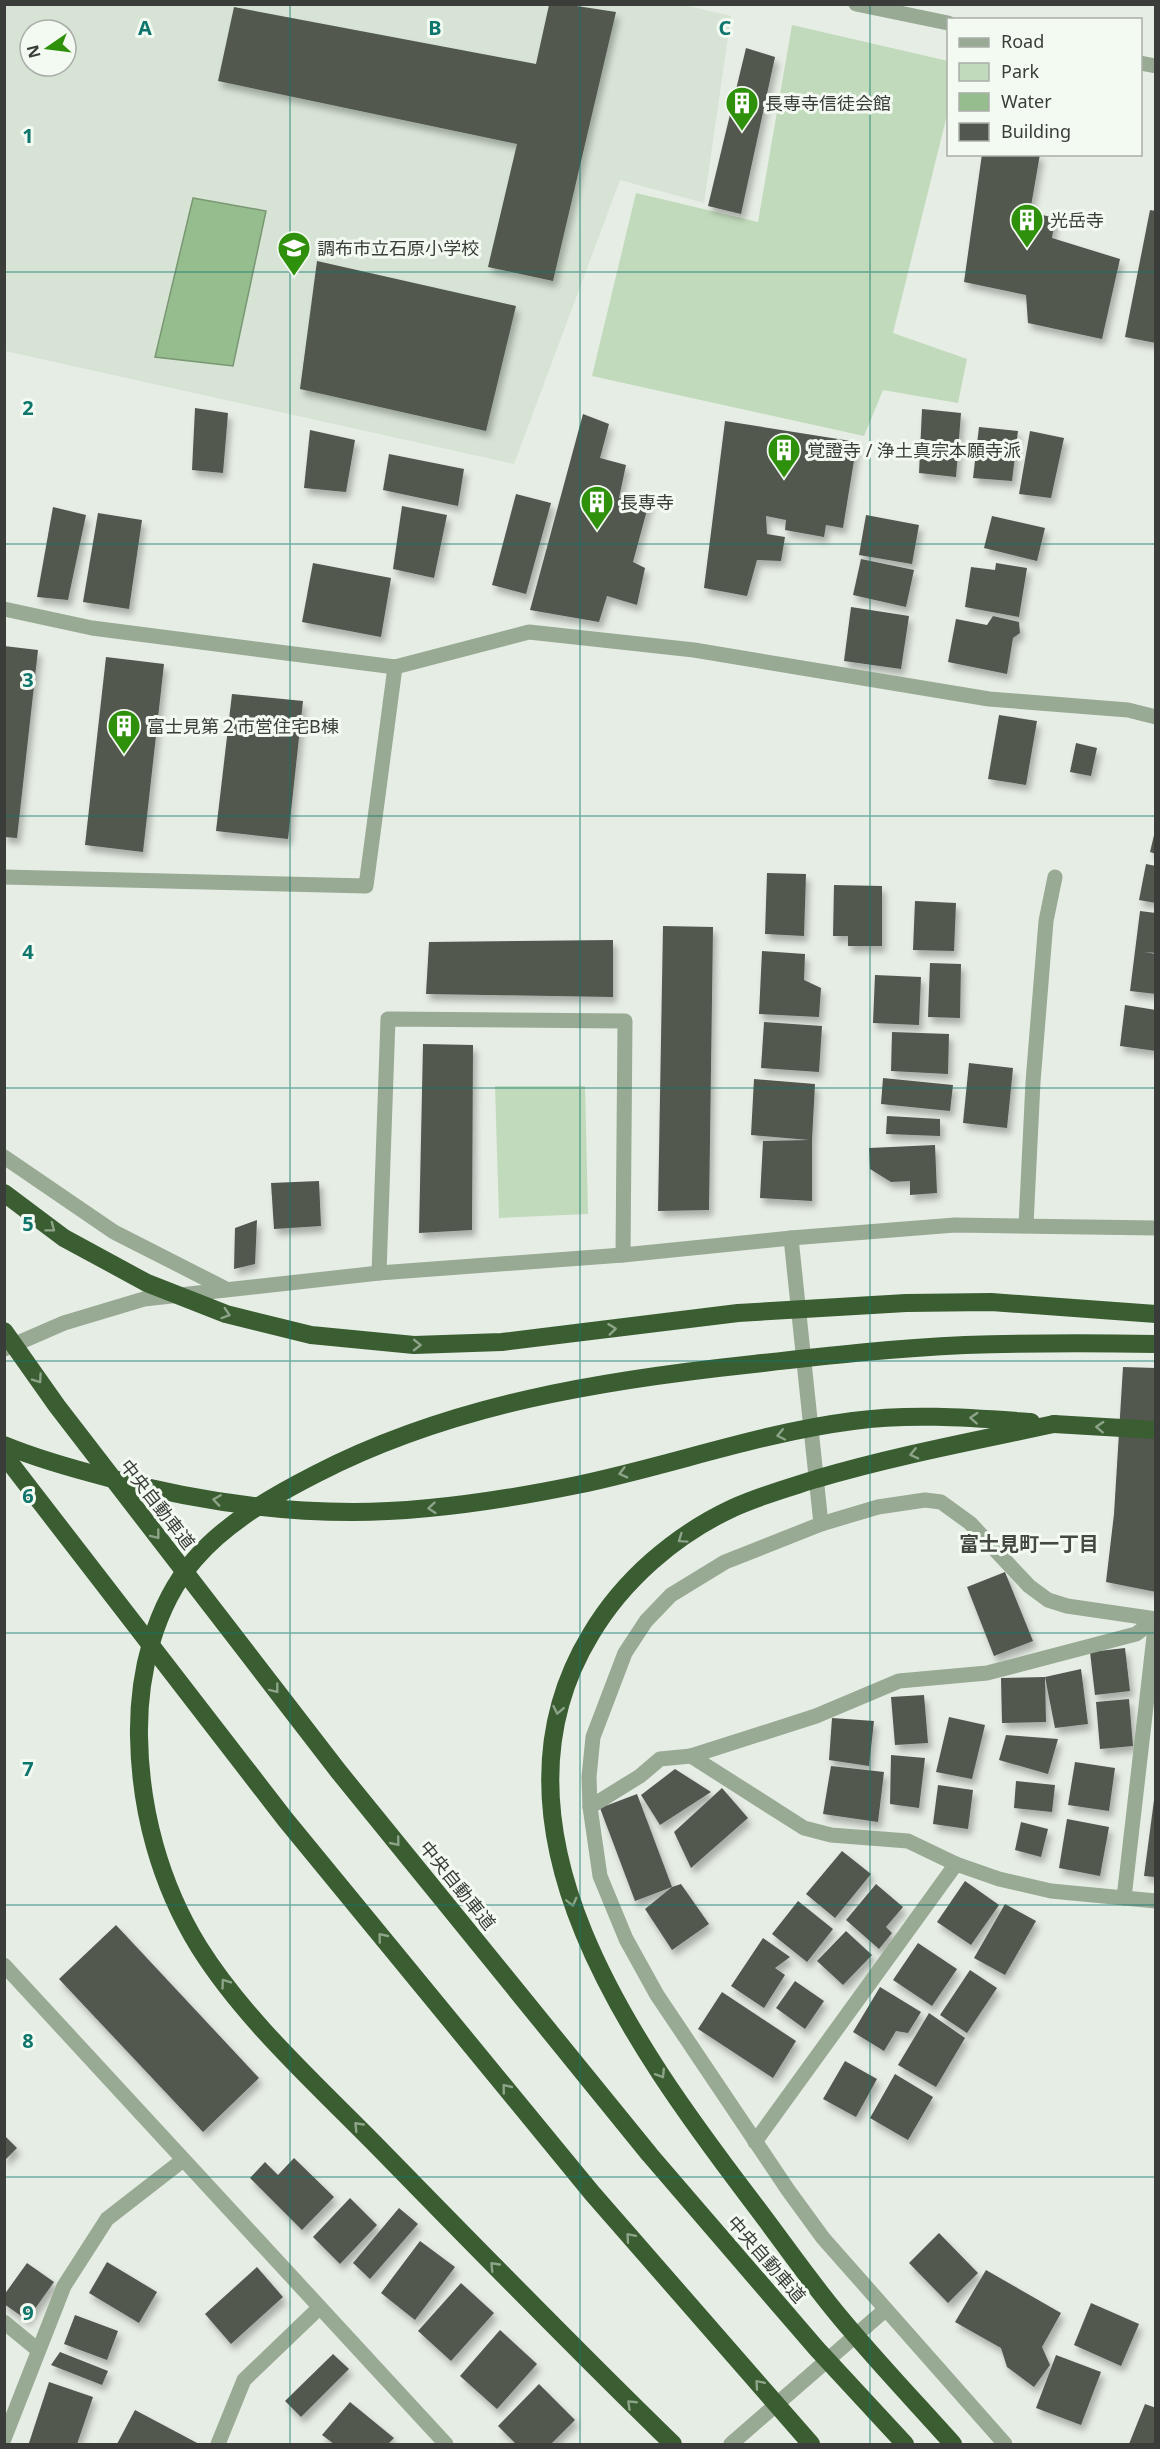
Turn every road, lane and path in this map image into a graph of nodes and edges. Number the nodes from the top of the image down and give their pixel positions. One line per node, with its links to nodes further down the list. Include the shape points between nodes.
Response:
1 (856, 4): 2 (street)
2 (947, 23)
3 (4, 609): 4 (street, via 92,628)
4 (395, 667): 5 (street, via 529,632 694,650 989,699 1128,711); 6 (street, via 366,886)
5 (1155, 717)
6 (4, 877)
7 (1055, 877): 10 (street, via 1046,921)
8 (4, 1157): 15 (street, via 114,1232)
9 (4, 1193): 16 (highway, one-way to 16, bridge, via 64,1238 147,1282 226,1314 311,1335 414,1345 502,1342 738,1313 906,1303 991,1302)
10 (1026, 1225): 11 (street); 12 (street, via 955,1225)
11 (1155, 1228)
12 (791, 1238): 13 (street); 24 (street)
13 (623, 1255): 14 (street); 14 (street, via 625,1021 388,1019)
14 (379, 1273): 15 (street)
15 (226, 1289): 19 (street, via 144,1299 64,1323)
16 (1155, 1314)
17 (4, 1331): 44 (highway, 中央自動車道, one-way to 44, bridge, via 57,1406 354,1791 650,2155)
18 (1155, 1344): 41 (highway, one-way to 18, bridge, via 285,2052 233,1994 199,1947 171,1893 151,1835 140,1776 139,1714 147,1657 165,1605 193,1560 228,1527 284,1491 403,1434 470,1413 604,1384 776,1361 964,1345)
19 (4, 1349)
20 (1054, 1424): 21 (highway, one-way to 20); 22 (highway, one-way to 22, bridge, via 915,1416 853,1421 567,1487 436,1508 354,1512 276,1509 203,1498 71,1468); 45 (highway, one-way to 45, bridge, via 911,1454 782,1490 731,1509 687,1535 654,1558 597,1623 575,1659 558,1704 550,1758 550,1805 575,1915 600,1971 638,2038 690,2120 847,2326)
21 (1155, 1430)
22 (4, 1445)
23 (4, 1455): 43 (highway, one-way to 23, bridge, via 592,2193 285,1819)
24 (821, 1524): 26 (street, via 908,1501 942,1502 970,1523 1029,1586 1048,1600 1155,1619 1136,1634 987,1673 899,1680 816,1716); 27 (street, via 725,1562 671,1595 646,1621 625,1653 593,1737)
25 (1155, 1619): 29 (street)
26 (691, 1756): 27 (street, via 660,1759); 28 (street, via 804,1828 831,1835 908,1841)
27 (590, 1807): 32 (street, via 600,1876 626,1939 657,1995)
28 (956, 1864): 29 (street, via 1051,1891); 32 (street)
29 (1124, 1898): 30 (street)
30 (1155, 1901)
31 (4, 1965): 33 (street)
32 (755, 2142): 35 (street, via 823,2238)
33 (183, 2160): 34 (street); 37 (street, via 107,2219 64,2286)
34 (319, 2308): 39 (street, via 244,2380); 40 (street)
35 (885, 2310): 42 (street); 46 (street)
36 (4, 2322): 37 (street)
37 (38, 2350): 38 (street)
38 (4, 2439)
39 (218, 2445)
40 (446, 2445)
41 (673, 2445)
42 (731, 2445)
43 (811, 2445)
44 (905, 2445)
45 (953, 2445)
46 (1005, 2445)

